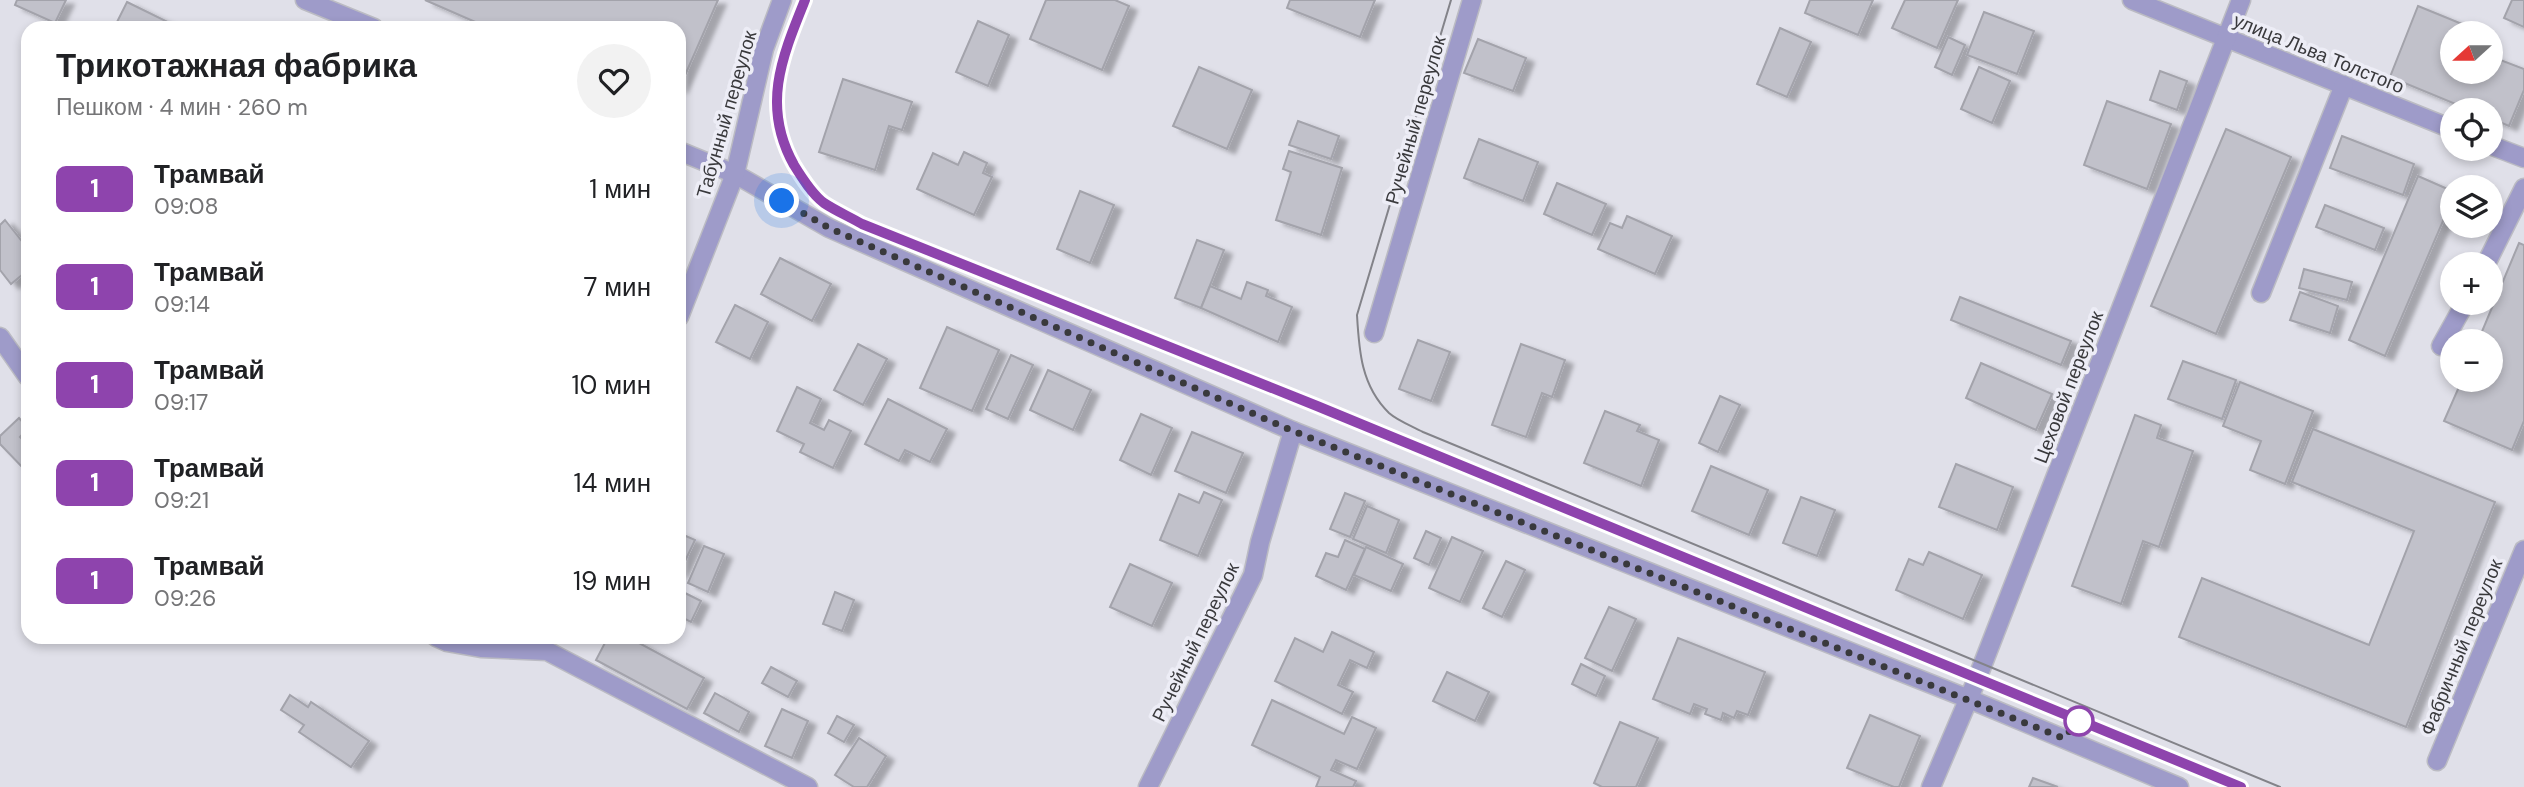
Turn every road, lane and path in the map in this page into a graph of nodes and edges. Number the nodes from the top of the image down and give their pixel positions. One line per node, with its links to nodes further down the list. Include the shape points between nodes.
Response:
1 (305, 0): 6 (street)
2 (782, 0): 13 (street, Табунный переулок, via 764,49)
3 (1472, 0): 18 (street, Ручейный переулок)
4 (2132, 0): 7 (street, улица Льва Толстого)
5 (2241, 0): 7 (street, Цеховой переулок)
6 (357, 21)
7 (2225, 39): 8 (street, улица Льва Толстого); 25 (street, Цеховой переулок)
8 (2344, 85): 9 (street, улица Льва Толстого); 16 (street)
9 (2440, 124)
10 (2503, 150): 12 (street)
11 (686, 154): 13 (street)
12 (2524, 158)
13 (735, 174): 17 (street, Табунный переулок); 21 (street, via 829,228)
14 (2524, 188): 15 (street)
15 (2492, 252)
16 (2261, 293)
17 (686, 299)
18 (1374, 333)
19 (0, 337): 20 (street)
20 (21, 367)
21 (1293, 431): 25 (street); 28 (street, Ручейный переулок, via 1253,575)
22 (2524, 550): 26 (street, Фабричный переулок)
23 (458, 644): 24 (street, via 481,648)
24 (550, 644): 27 (street)
25 (1969, 699): 29 (street, Цеховой переулок); 30 (street)
26 (2437, 761)
27 (808, 787)
28 (1148, 787)
29 (1931, 787)
30 (2179, 787)

